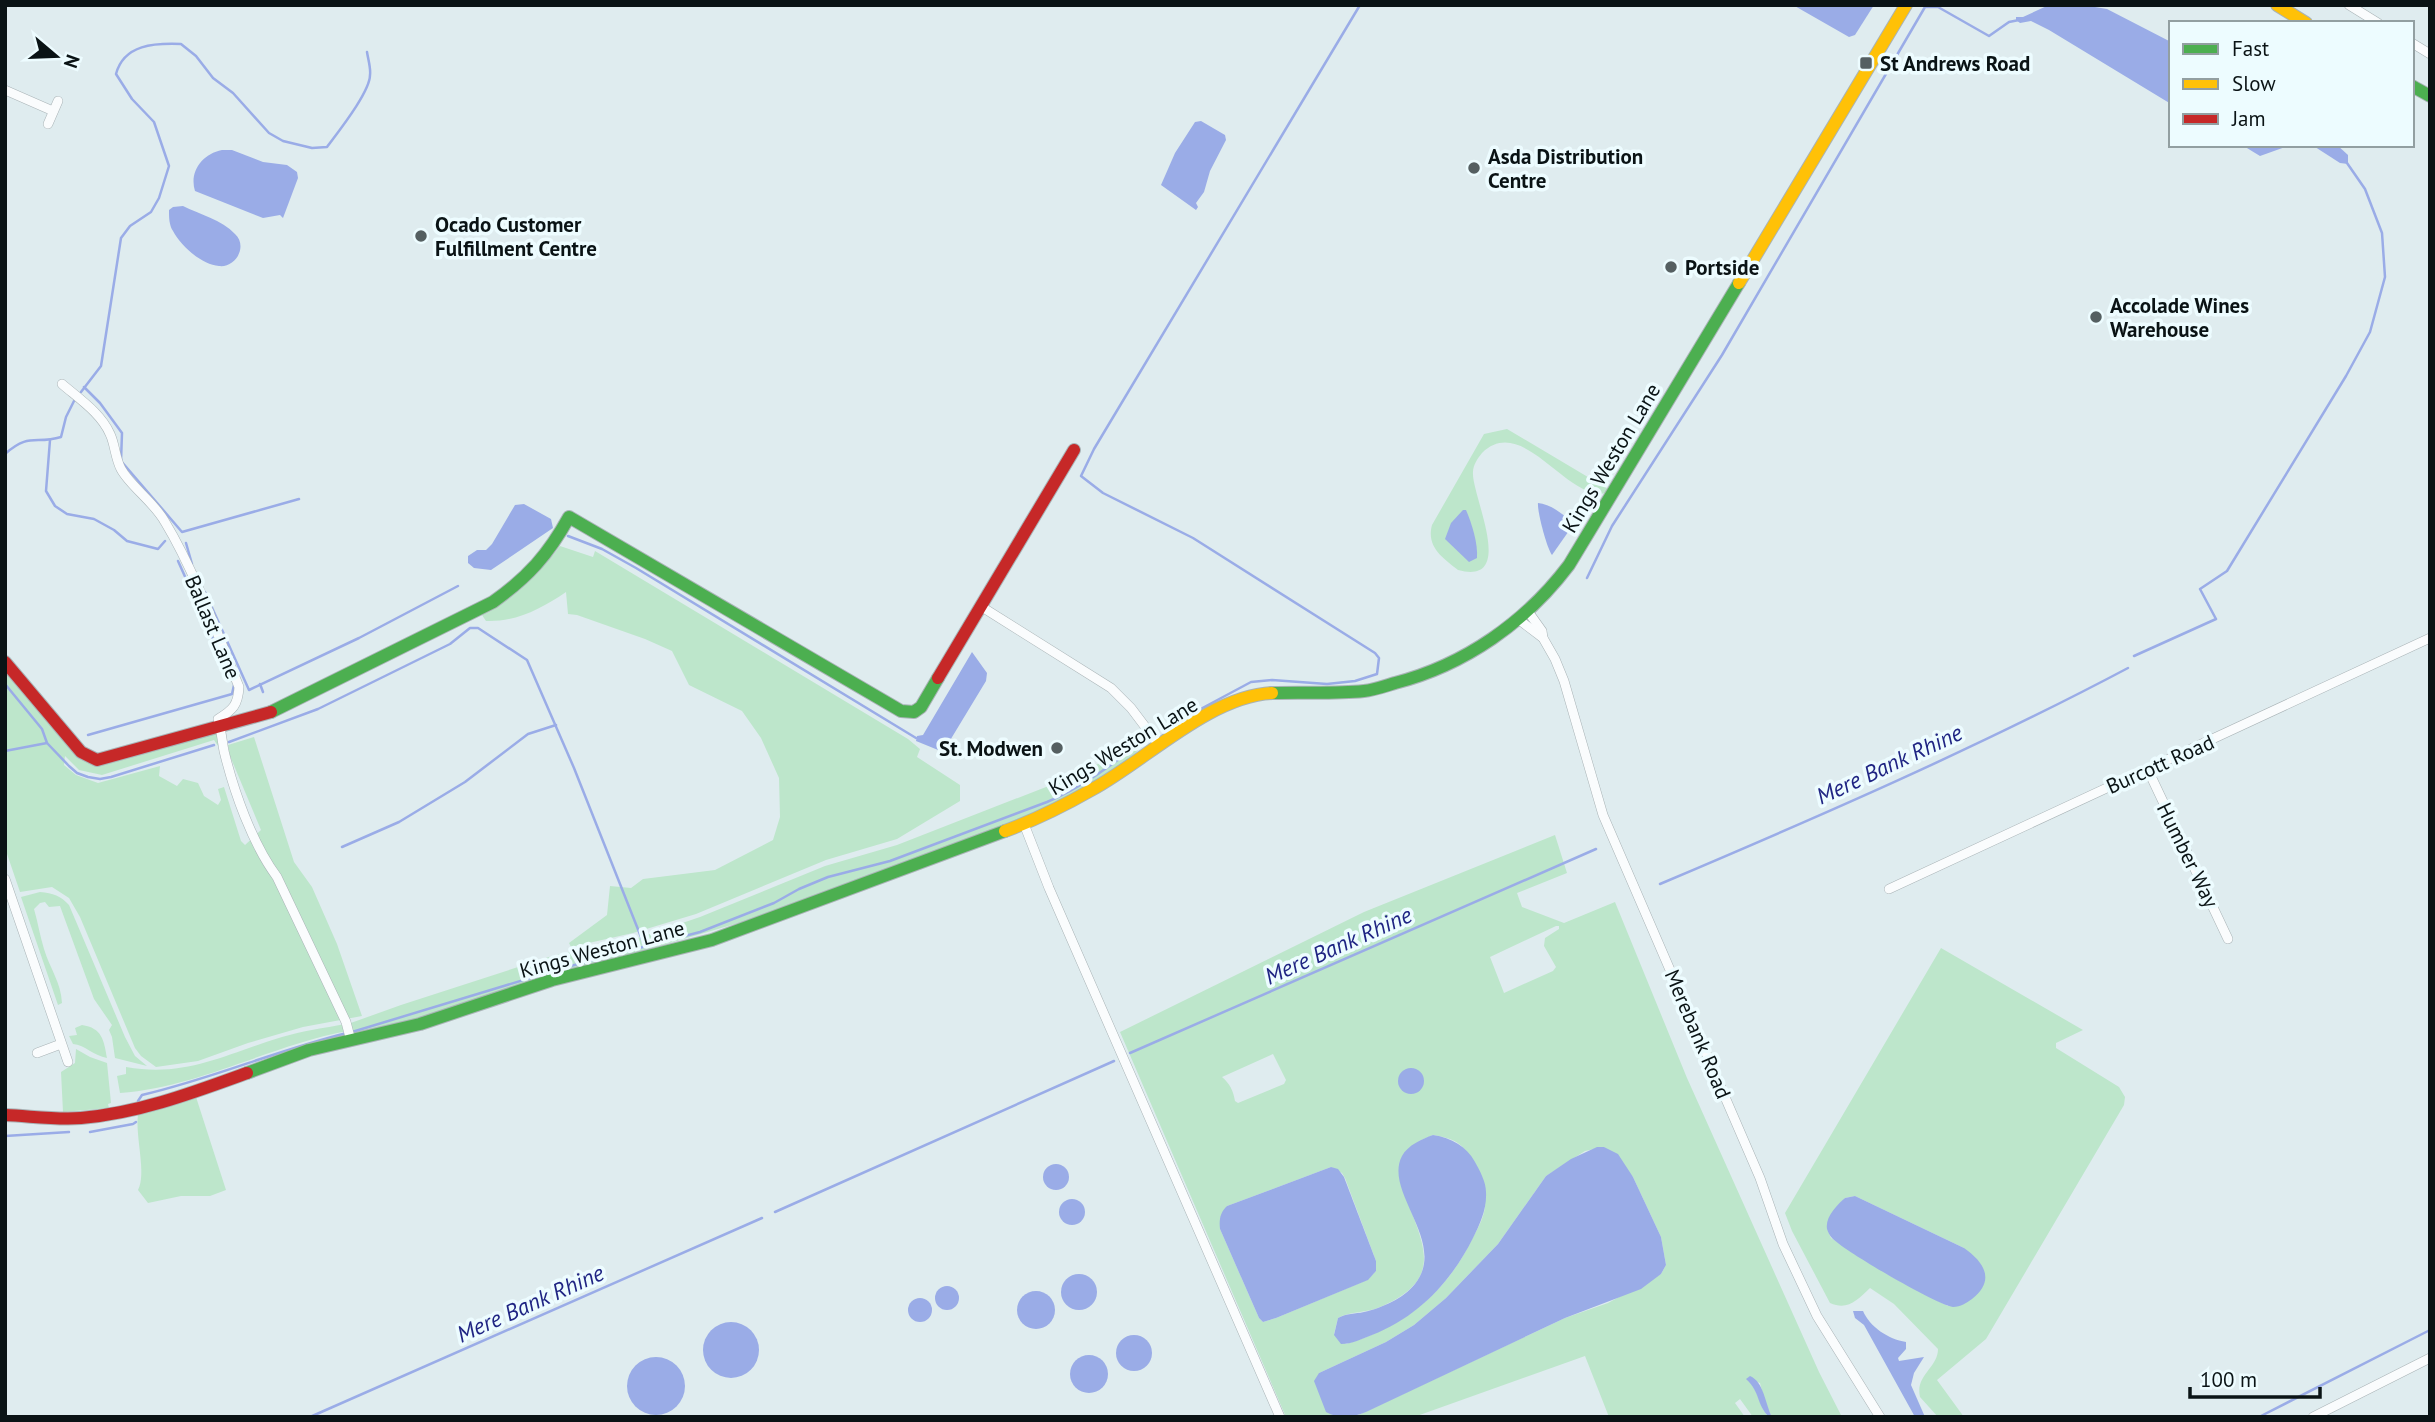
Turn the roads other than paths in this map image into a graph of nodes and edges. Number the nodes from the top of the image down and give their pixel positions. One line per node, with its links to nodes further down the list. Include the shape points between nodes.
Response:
1 (1906, 5): 17 (main road, Kings Weston Lane, via 1586,538 1554,585)
2 (2277, 5): 4 (main road)
3 (2349, 5): 5 (street)
4 (2303, 21)
5 (2375, 21)
6 (2414, 44): 7 (street)
7 (2430, 54)
8 (2414, 87): 10 (main road)
9 (5, 90): 12 (street)
10 (2430, 96)
11 (58, 101): 12 (street)
12 (53, 111): 13 (street)
13 (48, 124)
14 (62, 384): 20 (street, Ballast Lane, via 105,426 121,470 150,500 184,557 239,687 238,703 218,719)
15 (1074, 450): 16 (main road)
16 (982, 607): 20 (main road, via 921,707 914,712 901,711 569,517 543,561 493,601 278,710); 21 (street, via 1111,688)
17 (1523, 615): 21 (main road, Kings Weston Lane, via 1500,635 1423,676 1365,691 1268,693 1248,698); 34 (street, Merebank Road, via 1542,631 1563,681 1603,815 1760,1178 1783,1244 1817,1316)
18 (2429, 640): 22 (street, Burcott Road)
19 (5, 663): 20 (main road, via 81,752 97,760)
20 (220, 727): 27 (street, via 253,839 277,877)
21 (1159, 745): 23 (main road, Kings Weston Lane, via 1094,789)
22 (2148, 770): 25 (street, Burcott Road); 26 (street, Humber Way)
23 (1024, 824): 27 (main road, Kings Weston Lane, via 712,940 552,980 420,1024); 33 (street)
24 (5, 880): 28 (street)
25 (1889, 889)
26 (2228, 939)
27 (351, 1041): 31 (main road, Kings Weston Lane, via 309,1050 180,1098 130,1111 78,1118)
28 (61, 1044): 29 (street); 30 (street)
29 (37, 1053)
30 (68, 1062)
31 (5, 1115)
32 (2430, 1358): 35 (street)
33 (1280, 1417)
34 (1880, 1417)
35 (2313, 1417)

